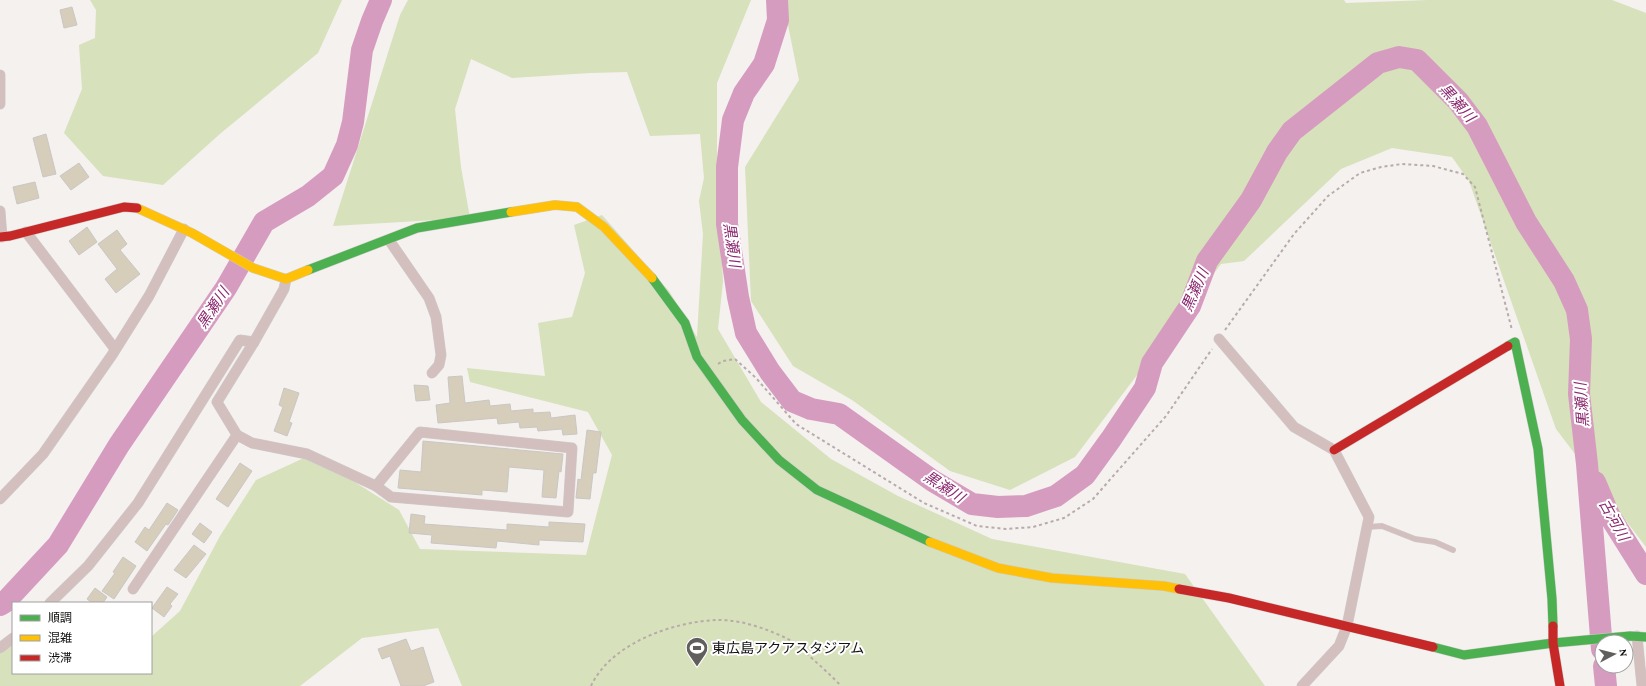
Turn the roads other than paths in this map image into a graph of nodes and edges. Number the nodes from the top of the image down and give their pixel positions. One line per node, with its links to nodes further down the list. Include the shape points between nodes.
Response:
1 (0, 75): 2 (street)
2 (0, 104)
3 (0, 211): 6 (street)
4 (188, 231): 5 (street, via 136,207 124,207); 8 (street, via 253,268); 11 (street)
5 (26, 232): 6 (street); 11 (street)
6 (1, 237)
7 (389, 240): 8 (street); 12 (street, via 429,298 436,316 441,356 439,365); 21 (street, via 417,228 484,216 555,205 577,207 604,227 647,271 685,323 697,357 742,420 779,460 817,490 938,546 998,568 1052,578 1164,586 1229,598)
8 (282, 278): 10 (street, via 284,289)
9 (1219, 339): 14 (street, via 1294,427)
10 (254, 342): 13 (street, via 217,402); 20 (street, via 240,340 138,503 88,566)
11 (115, 349): 16 (street, via 43,454)
12 (432, 372)
13 (237, 435): 15 (street, via 252,443 307,454); 19 (street)
14 (1334, 450): 17 (street, via 1370,517); 24 (street, via 1515,342 1538,449)
15 (376, 486): 15 (street, via 391,497 568,512 572,448 420,432)
16 (0, 499)
17 (1367, 527): 18 (lane, via 1382,526); 21 (street)
18 (1453, 550)
19 (133, 589)
20 (51, 602)
21 (1347, 626): 24 (street, via 1464,654); 26 (street, via 1339,646)
22 (1638, 636): 24 (street); 28 (street)
23 (12, 639): 25 (street)
24 (1556, 643): 27 (street)
25 (0, 648)
26 (1302, 686)
27 (1560, 686)
28 (1642, 686)

